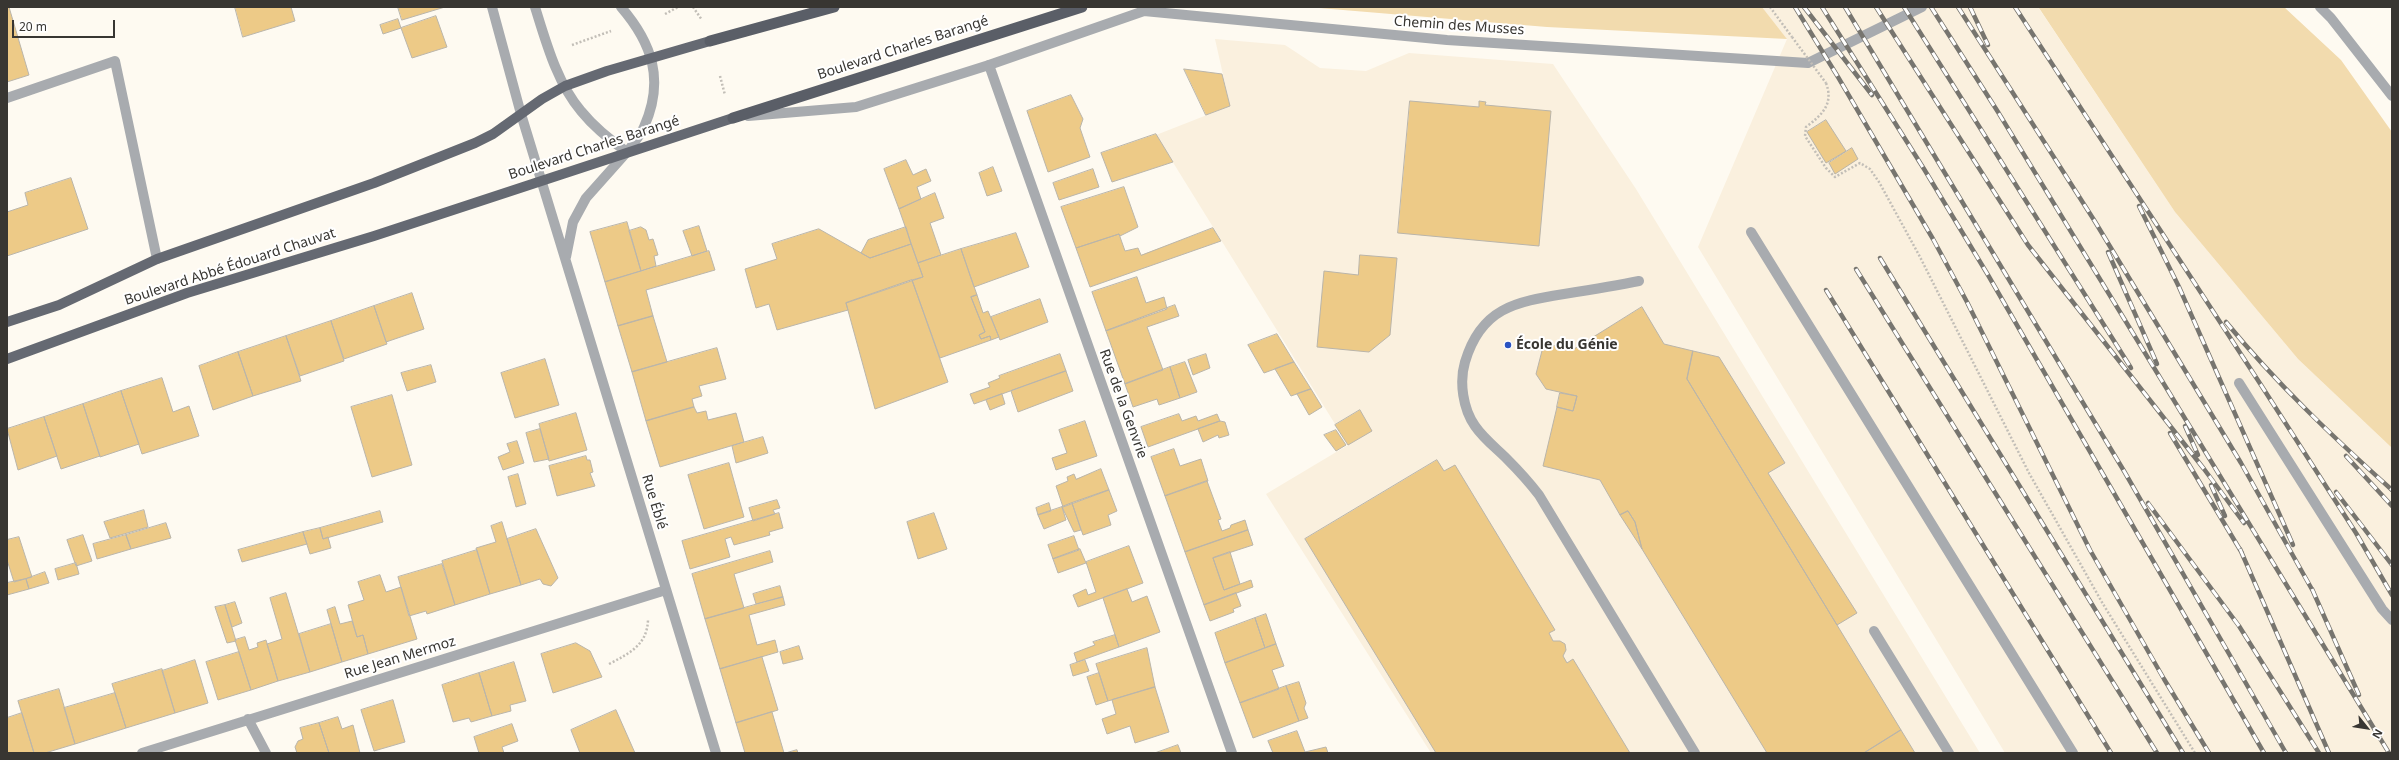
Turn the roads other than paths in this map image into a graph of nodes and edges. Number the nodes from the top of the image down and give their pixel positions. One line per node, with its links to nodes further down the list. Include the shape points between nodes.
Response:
1 (492, 7): 14 (street, Rue Éblé)
2 (535, 7): 11 (street)
3 (621, 7): 9 (street, Rue Éblé, via 643,36)
4 (834, 7): 8 (highway)
5 (1082, 7): 15 (highway, Boulevard Charles Barangé)
6 (1922, 7): 10 (street, Chemin des Musses, via 1808,64 1447,40 1144,11)
7 (2320, 7): 12 (street)
8 (710, 41): 9 (main road)
9 (652, 57): 11 (main road); 16 (street, Rue Éblé, via 654,85 650,110 644,128)
10 (989, 65): 15 (street, Boulevard Charles Barangé, via 856,107); 33 (street, Rue de la Genvrie)
11 (565, 86): 14 (main road); 16 (street, via 580,110 602,133)
12 (2392, 96)
13 (7, 98): 20 (street, via 115,61)
14 (522, 114): 17 (street, Rue Éblé); 20 (main road, Boulevard Abbé Édouard Chauvat, via 493,134 447,155)
15 (733, 118): 16 (main road, Boulevard Charles Barangé)
16 (627, 152): 17 (main road, Boulevard Charles Barangé); 21 (street, Rue Éblé, via 586,198 573,222)
17 (542, 181): 18 (main road, Boulevard Charles Barangé); 21 (street, Rue Éblé)
18 (464, 206): 24 (main road, Boulevard Abbé Édouard Chauvat, via 187,293)
19 (1751, 232): 36 (street)
20 (157, 259): 23 (main road, Boulevard Abbé Édouard Chauvat, via 59,305)
21 (565, 259): 26 (street, Rue Éblé)
22 (1639, 281): 34 (street, via 1526,300 1508,307 1492,317 1469,349 1463,368 1462,388 1466,407 1474,425 1486,441 1524,476 1539,495)
23 (7, 322)
24 (7, 359)
25 (2239, 383): 27 (street, via 2382,609)
26 (666, 590): 29 (street, Rue Jean Mermoz); 32 (street, Rue Éblé)
27 (2392, 620)
28 (1874, 631): 35 (street)
29 (248, 719): 30 (street, Rue Jean Mermoz); 31 (street)
30 (142, 753)
31 (266, 753)
32 (716, 753)
33 (1232, 753)
34 (1696, 753)
35 (1949, 753)
36 (2073, 753)

